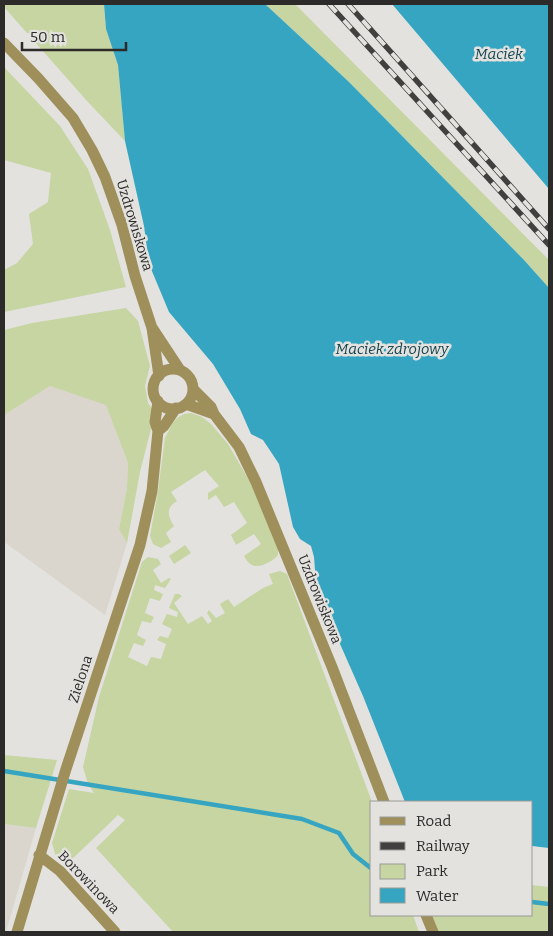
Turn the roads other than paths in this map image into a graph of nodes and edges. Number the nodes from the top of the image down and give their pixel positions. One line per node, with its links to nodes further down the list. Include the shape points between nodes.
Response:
1 (4, 43): 2 (street, Uzdrowiskowa, via 73,118 92,150 114,200)
2 (152, 328): 3 (street, Uzdrowiskowa); 4 (street, Uzdrowiskowa)
3 (180, 370): 4 (street, via 166,370); 5 (street, via 190,379)
4 (159, 376): 6 (street, via 154,384)
5 (193, 389): 7 (street, via 192,397); 8 (street, Uzdrowiskowa, via 211,406)
6 (158, 401): 7 (street, via 169,408); 9 (street, Zielona)
7 (181, 406): 8 (street); 9 (street)
8 (214, 414): 10 (street, Uzdrowiskowa, via 239,447 256,482)
9 (158, 431): 11 (street, Zielona, via 152,491 142,538)
10 (384, 801)
11 (39, 855): 13 (street, Zielona); 14 (street, Borowinowa, via 60,871)
12 (426, 916): 15 (street)
13 (17, 932)
14 (115, 932)
15 (433, 932)

